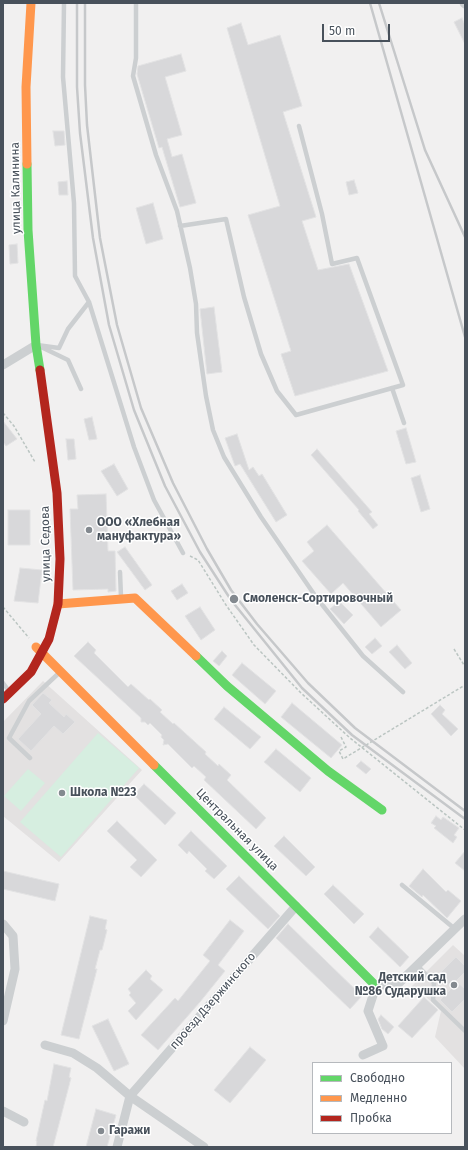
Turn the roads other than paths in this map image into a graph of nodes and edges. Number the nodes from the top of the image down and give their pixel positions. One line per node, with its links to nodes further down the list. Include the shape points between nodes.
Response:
1 (31, 3): 7 (street, улица Калинина, via 26,87 28,230)
2 (64, 3): 6 (lane, via 63,77 74,203 75,276)
3 (136, 3): 5 (lane, via 136,58 133,76)
4 (299, 126): 10 (lane, via 332,264 356,258 403,385)
5 (180, 226): 10 (lane, via 226,219 244,297 261,354 277,391 296,415); 21 (lane, via 196,304 197,333 206,396 213,430 224,457 261,517 316,597 363,656)
6 (89, 302): 7 (lane, via 68,328 59,348); 13 (lane, via 154,500)
7 (36, 345): 8 (street); 9 (street, улица Калинина); 11 (lane, via 68,360)
8 (3, 365)
9 (38, 373): 16 (street, улица Седова, via 57,493 60,559)
10 (392, 388): 12 (lane)
11 (81, 389)
12 (404, 424)
13 (183, 553)
14 (120, 572): 15 (lane)
15 (121, 599): 16 (street); 24 (street, via 135,598 227,686 328,771)
16 (58, 604): 17 (street, улица Седова, via 49,638)
17 (39, 650): 18 (street, Центральная улица); 20 (street, улица Седова, via 31,672)
18 (60, 672): 23 (lane, via 29,702 9,738); 26 (street, Центральная улица)
19 (3, 683): 20 (lane)
20 (10, 692): 22 (street, улица Седова)
21 (403, 692)
22 (3, 699)
23 (30, 758)
24 (382, 810)
25 (402, 885): 29 (lane)
26 (296, 906): 31 (street, Центральная улица); 36 (street, проезд Дзержинского)
27 (465, 919): 29 (street)
28 (3, 924): 32 (street, via 13,936 15,969)
29 (454, 929): 30 (street)
30 (417, 965): 31 (street, via 399,983); 33 (lane, via 434,983 433,1000)
31 (376, 986): 35 (street, via 368,1011 383,1046)
32 (3, 1021)
33 (465, 1032)
34 (45, 1045): 36 (street, via 72,1053 97,1068)
35 (363, 1055)
36 (130, 1096): 39 (street); 40 (street)
37 (3, 1111): 38 (street)
38 (24, 1122)
39 (117, 1147)
40 (204, 1147)

